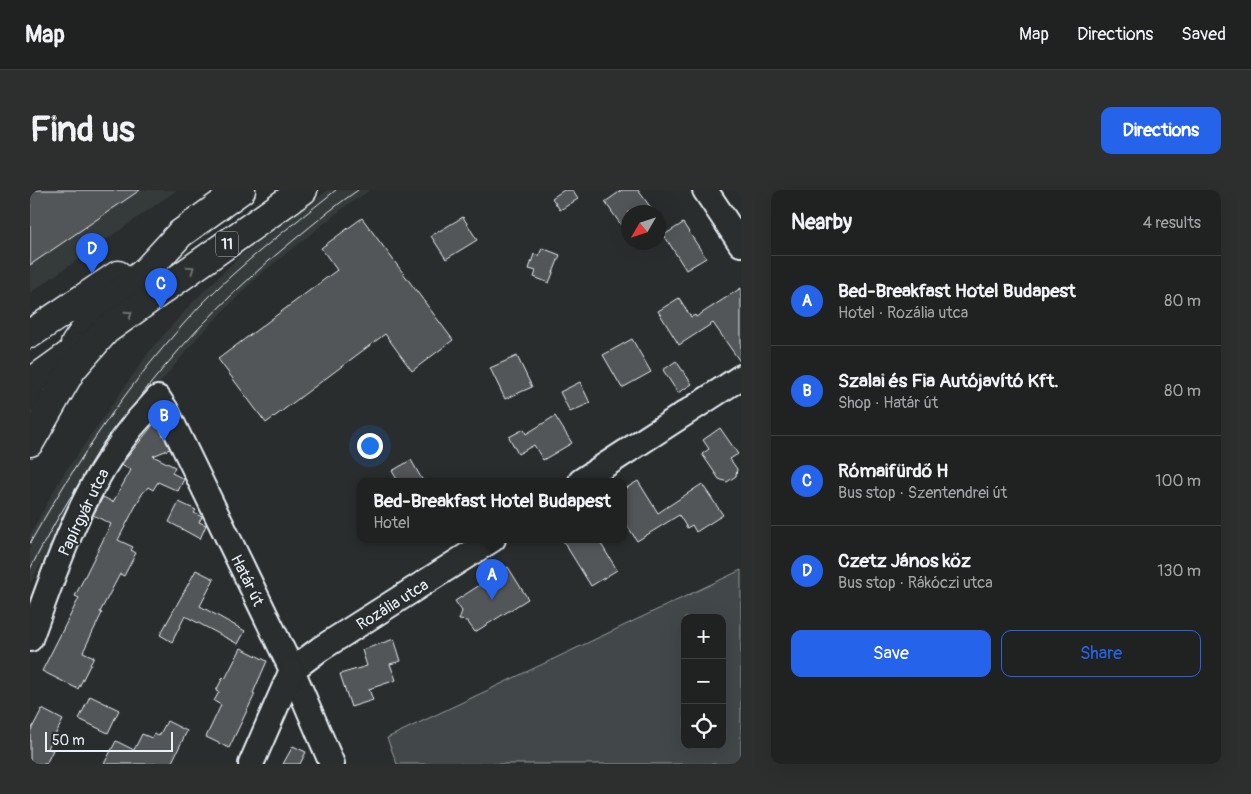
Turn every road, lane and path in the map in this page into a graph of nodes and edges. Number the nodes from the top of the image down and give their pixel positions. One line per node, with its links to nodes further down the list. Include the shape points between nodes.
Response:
1 (241, 190): 4 (main road, 11)
2 (303, 190): 8 (main road, 11, one-way to 2)
3 (705, 190): 5 (street)
4 (180, 234): 6 (main road, 11); 10 (main road, via 147,270 97,312)
5 (741, 244)
6 (66, 310): 7 (street); 9 (main road, 11)
7 (30, 316)
8 (106, 330): 10 (main road, 11); 14 (main road, via 72,369)
9 (30, 334)
10 (66, 357): 12 (main road, 11)
11 (741, 377): 15 (street)
12 (33, 393): 14 (main road)
13 (158, 398): 17 (street, Papírgyár utca, via 128,432 84,504); 18 (street, Határ út)
14 (30, 441)
15 (586, 478)
16 (487, 543): 18 (street, Rozália utca)
17 (30, 639)
18 (292, 670): 19 (street); 20 (street, Határ út)
19 (252, 764)
20 (332, 764)

